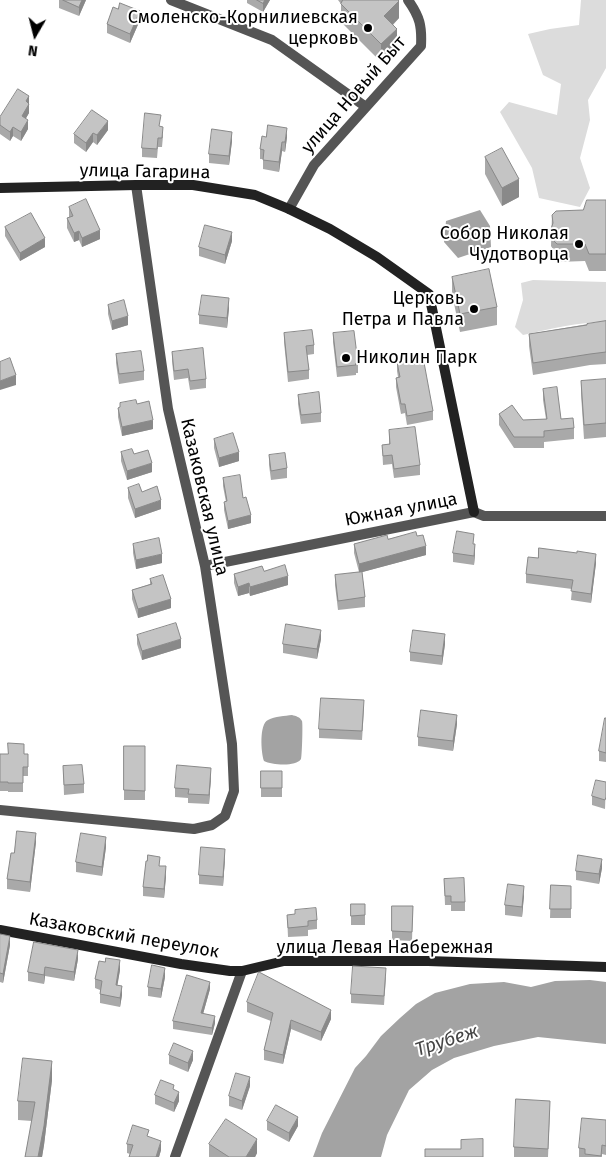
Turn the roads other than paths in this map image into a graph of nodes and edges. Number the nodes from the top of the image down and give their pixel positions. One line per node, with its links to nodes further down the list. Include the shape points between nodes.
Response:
1 (171, 0): 3 (street, via 272,40)
2 (408, 0): 3 (street, улица Новый Быт, via 416,11 422,30 421,46)
3 (366, 107): 6 (street, улица Новый Быт, via 314,165)
4 (136, 185): 5 (street, улица Гагарина); 6 (street, улица Гагарина, via 193,185 256,195); 9 (street, Казаковская улица, via 168,410)
5 (0, 188)
6 (289, 209): 7 (street, улица Гагарина, via 377,257 429,294)
7 (474, 512): 8 (street, Южная улица, via 484,516); 9 (street, Южная улица)
8 (606, 516)
9 (205, 566): 10 (street, Казаковская улица, via 232,744 234,791 225,816 212,826 194,829)
10 (0, 810)
11 (0, 930): 13 (street, Казаковский переулок, via 181,964)
12 (606, 967): 13 (street, улица Левая Набережная, via 428,961 284,961)
13 (242, 971): 14 (street)
14 (175, 1157)

